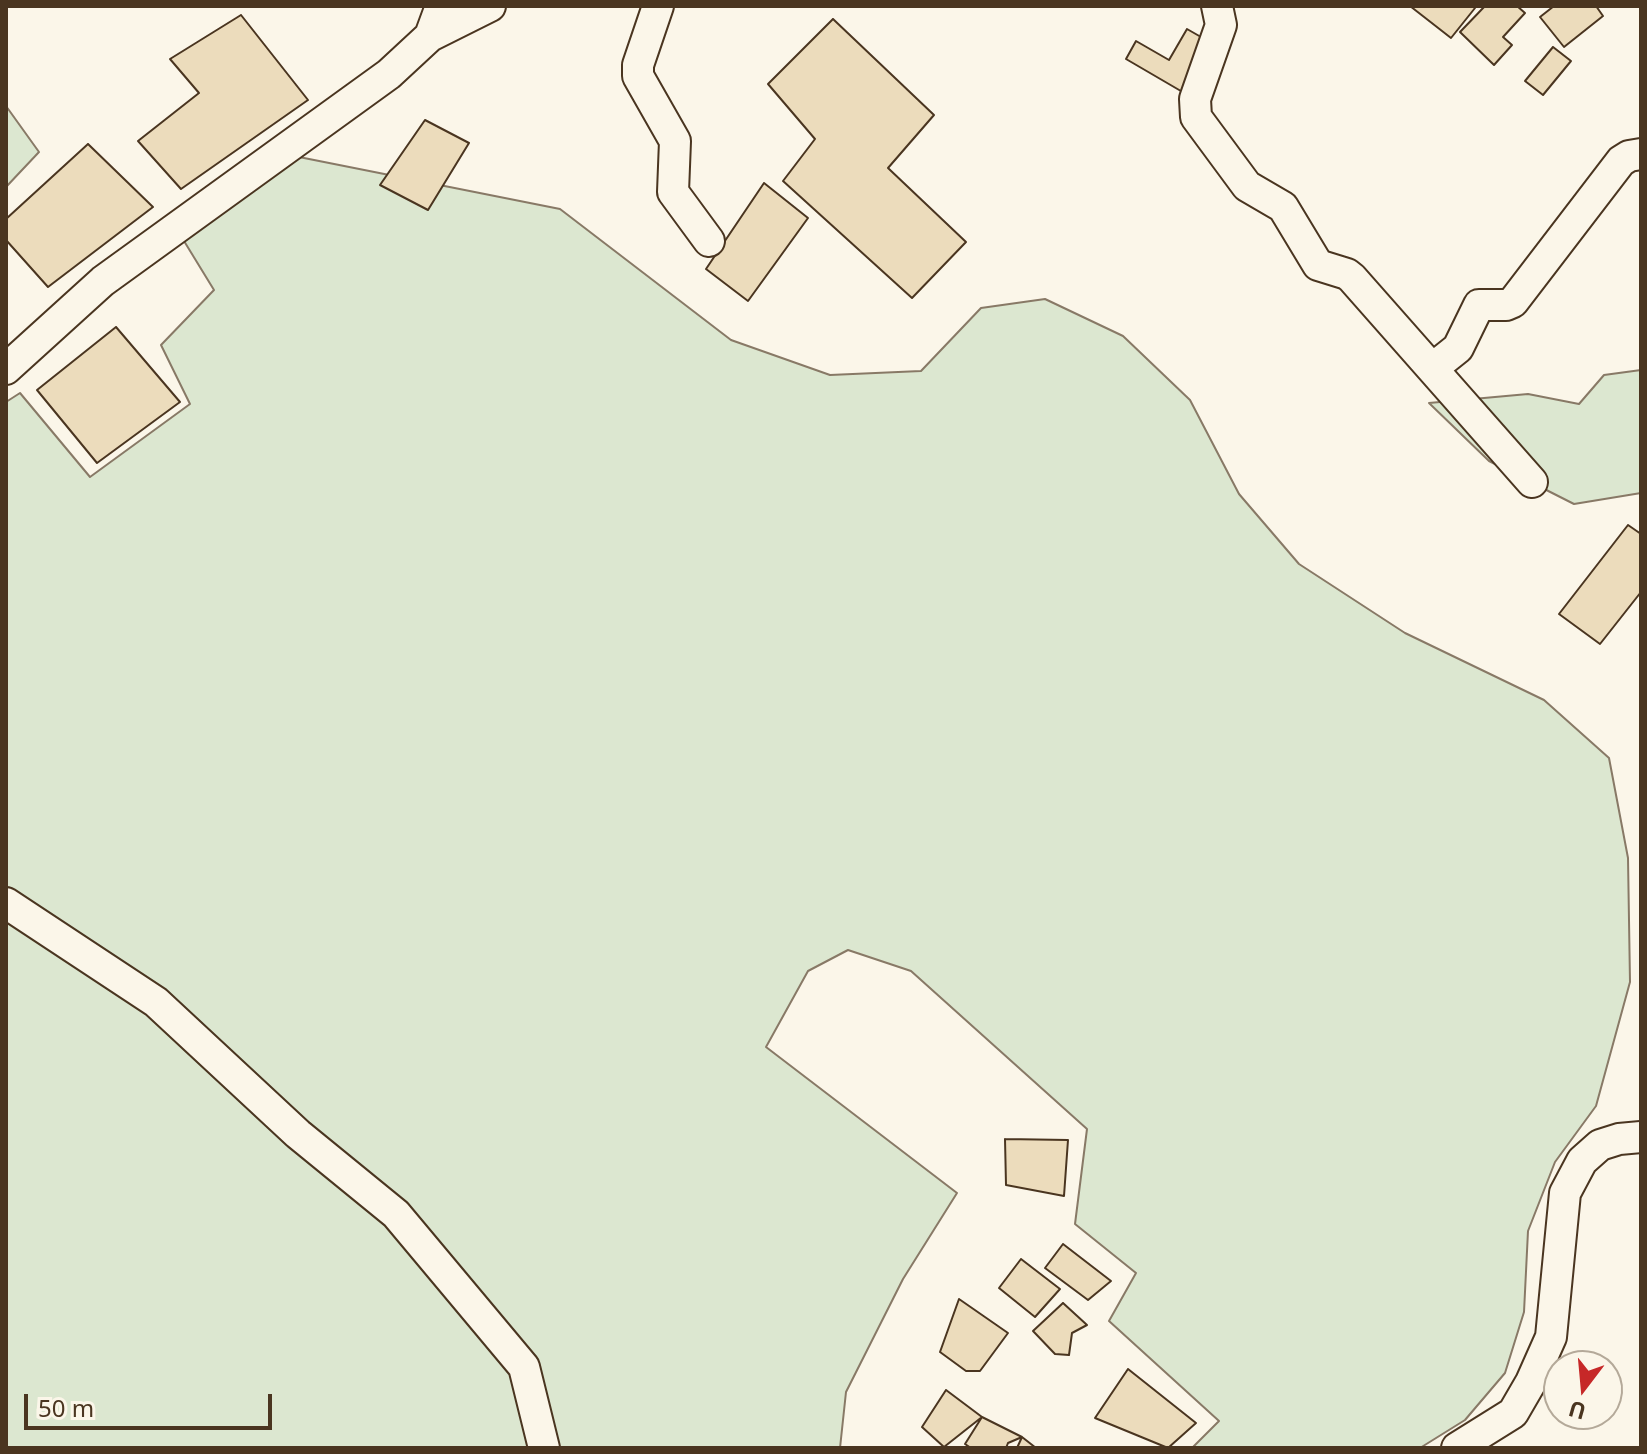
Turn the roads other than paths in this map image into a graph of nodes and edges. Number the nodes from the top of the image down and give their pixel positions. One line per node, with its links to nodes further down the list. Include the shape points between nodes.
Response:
1 (441, 6): 5 (street)
2 (490, 6): 5 (street)
3 (658, 6): 7 (street, via 638,76 675,141 673,192)
4 (1217, 6): 8 (street, via 1221,25 1195,99 1196,117 1247,186 1283,207 1318,265 1352,278)
5 (430, 36): 9 (street, via 377,83 103,281)
6 (1641, 154): 8 (street, via 1621,161 1513,302 1479,305 1458,348)
7 (709, 241)
8 (1433, 368): 10 (street)
9 (6, 369)
10 (1532, 482)
11 (6, 903): 13 (street, via 156,1002 298,1134 396,1214 524,1367)
12 (1641, 1137): 14 (street, via 1600,1145 1582,1161 1565,1193 1551,1337 1513,1413)
13 (544, 1448)
14 (1457, 1448)

